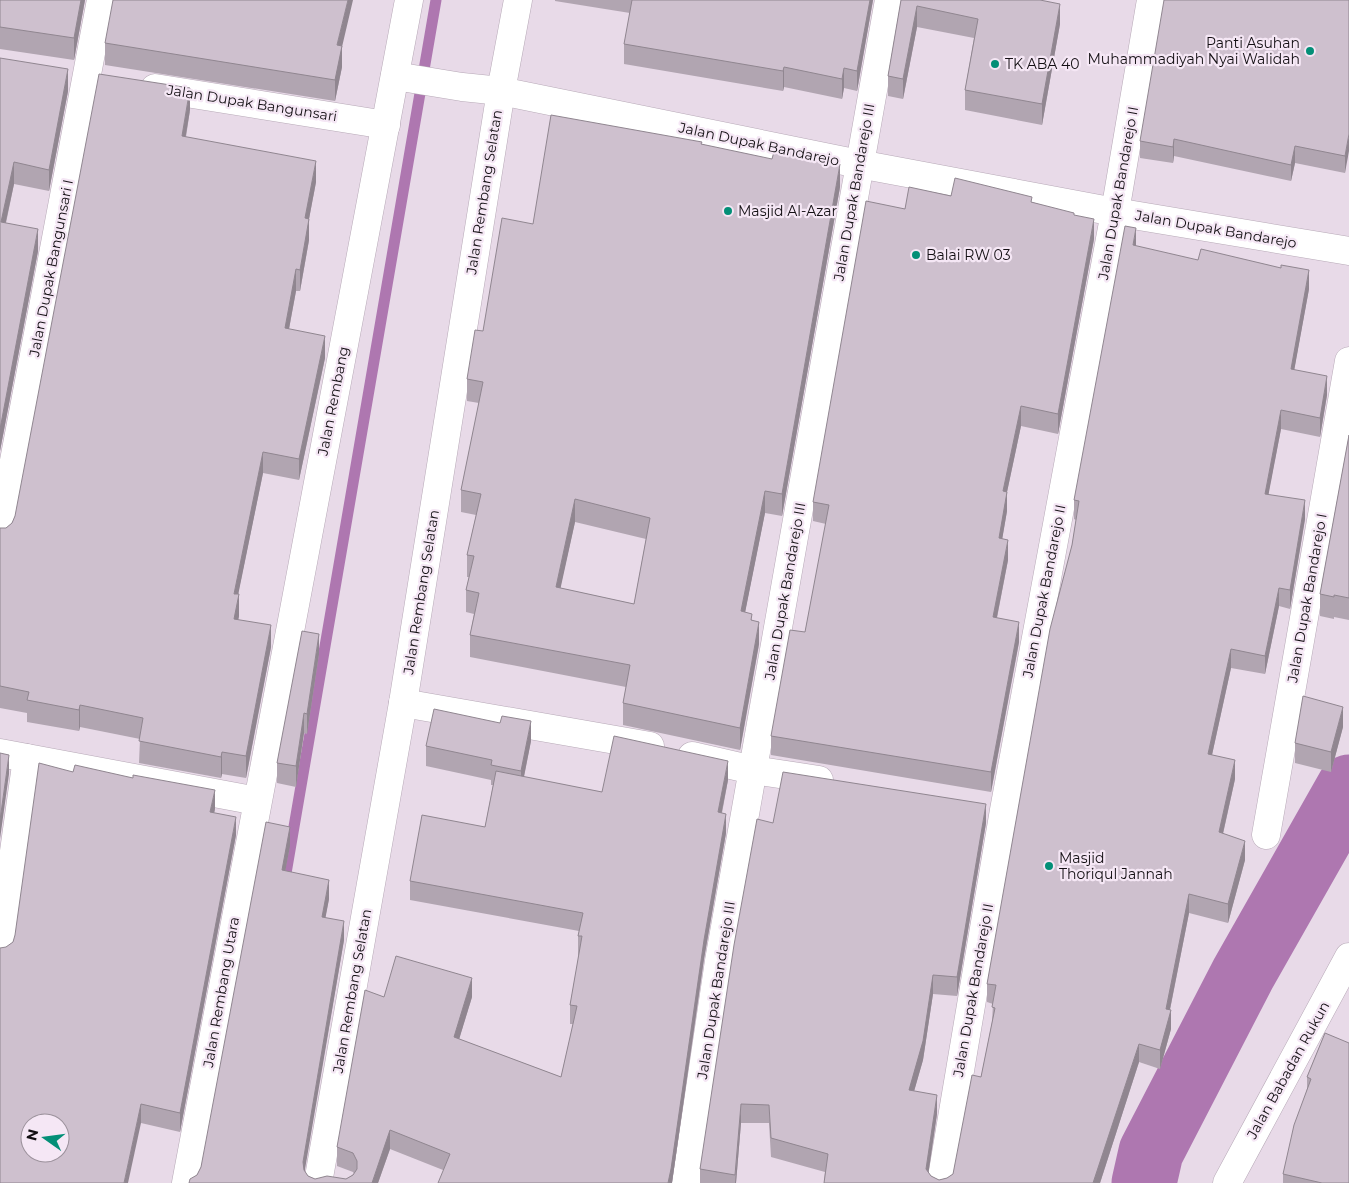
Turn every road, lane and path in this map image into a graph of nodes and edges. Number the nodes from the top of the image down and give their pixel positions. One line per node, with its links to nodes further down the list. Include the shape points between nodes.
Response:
1 (101, 0): 8 (street, Jalan Dupak Bangunsari I)
2 (409, 0): 7 (street, Jalan Rembang)
3 (518, 0): 9 (street, Jalan Rembang Selatan)
4 (889, 0): 11 (street, Jalan Dupak Bandarejo III)
5 (1151, 0): 12 (street, Jalan Dupak Bandarejo II)
6 (59, 72): 8 (street, Jalan Dupak Bangunsari)
7 (400, 77): 9 (street, Jalan Dupak Bandarejo); 10 (street, Jalan Rembang)
8 (107, 80): 10 (street, Jalan Dupak Bangunsari); 15 (street, Jalan Dupak Bangunsari I)
9 (500, 91): 11 (street, Jalan Dupak Bandarejo); 16 (street, Jalan Rembang Selatan)
10 (386, 125): 21 (street, Jalan Rembang)
11 (859, 164): 12 (street, Jalan Dupak Bandarejo); 19 (street, Jalan Dupak Bandarejo III)
12 (1115, 212): 13 (street, Jalan Dupak Bandarejo); 23 (street, Jalan Dupak Bandarejo II)
13 (1349, 251)
14 (1349, 361): 24 (street, Jalan Dupak Bandarejo I)
15 (0, 535)
16 (403, 703): 19 (street, via 642,744); 27 (street, Jalan Rembang Selatan)
17 (0, 753): 18 (street)
18 (27, 758): 21 (street); 25 (street)
19 (753, 770): 20 (street); 29 (street, Jalan Dupak Bandarejo III, via 719,961)
20 (840, 784)
21 (257, 802): 28 (street, Jalan Rembang Utara)
22 (975, 805): 23 (street)
23 (1004, 810): 30 (street, Jalan Dupak Bandarejo II)
24 (1266, 835)
25 (0, 952)
26 (1349, 957): 31 (street, Jalan Babadan Rukun)
27 (327, 1181)
28 (186, 1183)
29 (686, 1183)
30 (941, 1183)
31 (1227, 1183)

